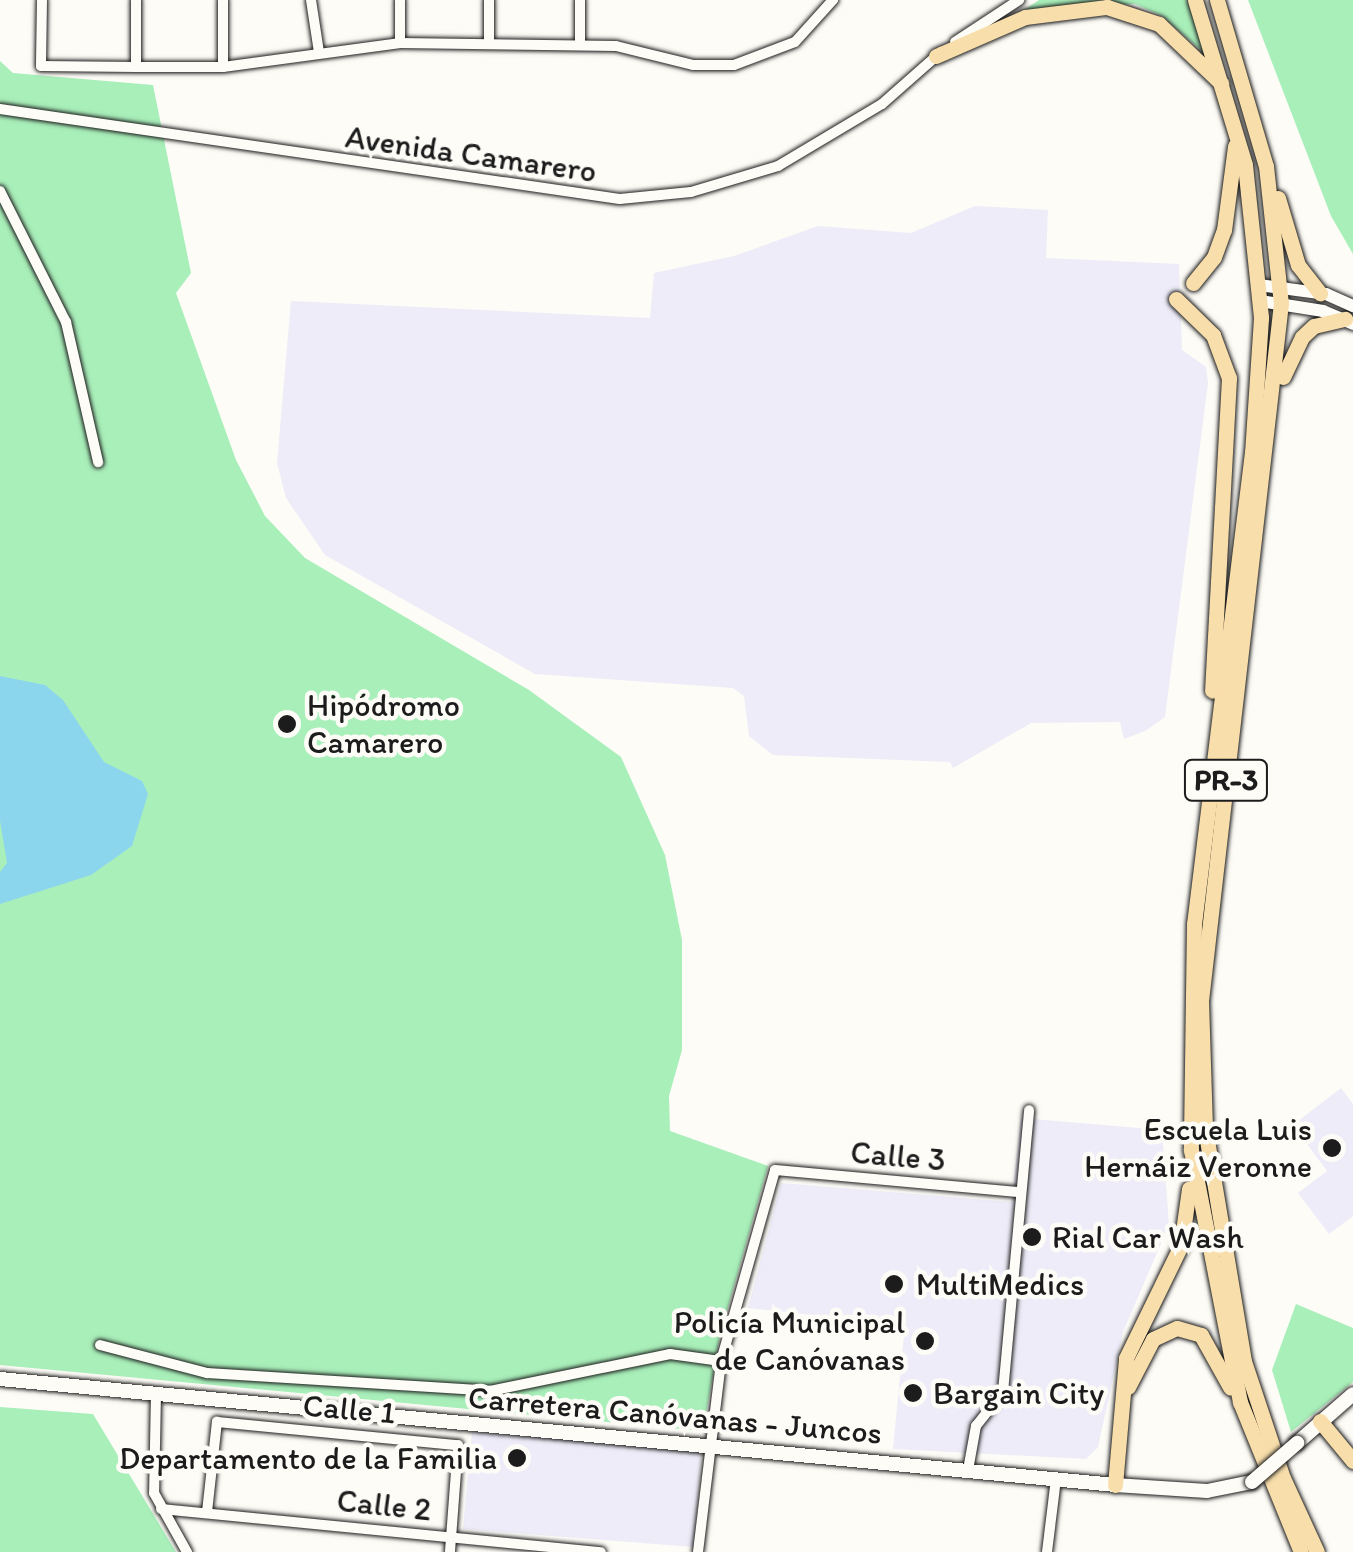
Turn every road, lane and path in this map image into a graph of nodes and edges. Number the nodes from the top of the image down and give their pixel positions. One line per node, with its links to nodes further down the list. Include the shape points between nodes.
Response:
1 (42, 0): 19 (street, via 42,66)
2 (136, 0): 19 (street)
3 (223, 0): 18 (street)
4 (311, 0): 16 (street)
5 (400, 0): 13 (street)
6 (489, 0): 14 (street)
7 (580, 0): 15 (street)
8 (834, 0): 15 (street, via 795,42 734,65)
9 (1019, 0): 12 (street, Avenida Camarero)
10 (1195, 0): 20 (main road, PR-3)
11 (1216, 0): 23 (main road, PR-3)
12 (1007, 4): 17 (street, Avenida Camarero)
13 (400, 43): 14 (street); 16 (street)
14 (489, 44): 15 (street)
15 (580, 45)
16 (318, 52): 18 (street)
17 (936, 56): 20 (main road, via 1025,17 1107,6 1159,24); 21 (street, Avenida Camarero, via 882,104 778,166 691,192 620,199)
18 (223, 67): 19 (street)
19 (136, 68)
20 (1224, 86): 22 (main road, PR-3)
21 (0, 109)
22 (1236, 132): 25 (main road, via 1224,230 1214,257); 26 (main road, PR-3)
23 (1266, 166): 27 (main road, via 1298,265); 28 (main road, PR-3)
24 (0, 191): 32 (street, via 66,322)
25 (1192, 283)
26 (1260, 293): 28 (street); 33 (main road, PR-3, via 1252,452)
27 (1320, 293): 28 (street); 30 (street)
28 (1281, 295): 30 (street); 31 (main road, PR-3)
29 (1176, 298): 33 (main road, via 1214,335 1229,378)
30 (1350, 316): 31 (main road, via 1314,326 1302,337)
31 (1273, 414): 59 (main road, PR-3, via 1209,926 1202,1083 1218,1232 1244,1361)
32 (98, 462)
33 (1212, 766): 35 (main road, PR-3, via 1190,970)
34 (1029, 1110): 36 (street)
35 (1191, 1150): 40 (main road, via 1182,1244 1130,1345); 43 (main road, PR-3)
36 (1018, 1192): 38 (street, Calle 3, via 774,1170); 47 (street, via 1003,1392 976,1426)
37 (100, 1346): 38 (street, via 208,1373 490,1391 670,1354)
38 (721, 1360): 45 (street)
39 (0, 1379): 41 (main road, Carretera Canóvanas - Juncos)
40 (1126, 1390): 43 (main road, via 1153,1339 1163,1330 1190,1329 1208,1343); 49 (main road)
41 (156, 1393): 45 (main road, Carretera Canóvanas - Juncos); 50 (street, via 154,1485)
42 (1353, 1394): 44 (main road, Carretera Canóvanas - Juncos)
43 (1240, 1402): 58 (main road, PR-3)
44 (1320, 1420): 46 (main road); 49 (main road, Carretera Canóvanas - Juncos, bridge, via 1252,1482 1207,1491)
45 (711, 1447): 47 (main road, Carretera Canóvanas - Juncos); 56 (street)
46 (1353, 1461)
47 (968, 1470): 48 (main road, Carretera Canóvanas - Juncos)
48 (1056, 1479): 49 (main road, Carretera Canóvanas - Juncos); 57 (street)
49 (1115, 1485)
50 (161, 1509): 51 (street, Calle 2); 53 (street)
51 (208, 1512): 52 (street, Calle 2); 52 (street, Calle 1, via 218,1422 458,1444)
52 (452, 1536): 54 (street, Calle 1); 55 (street, Calle 2)
53 (187, 1552)
54 (450, 1552)
55 (601, 1552)
56 (698, 1552)
57 (1047, 1552)
58 (1301, 1552)
59 (1317, 1552)

